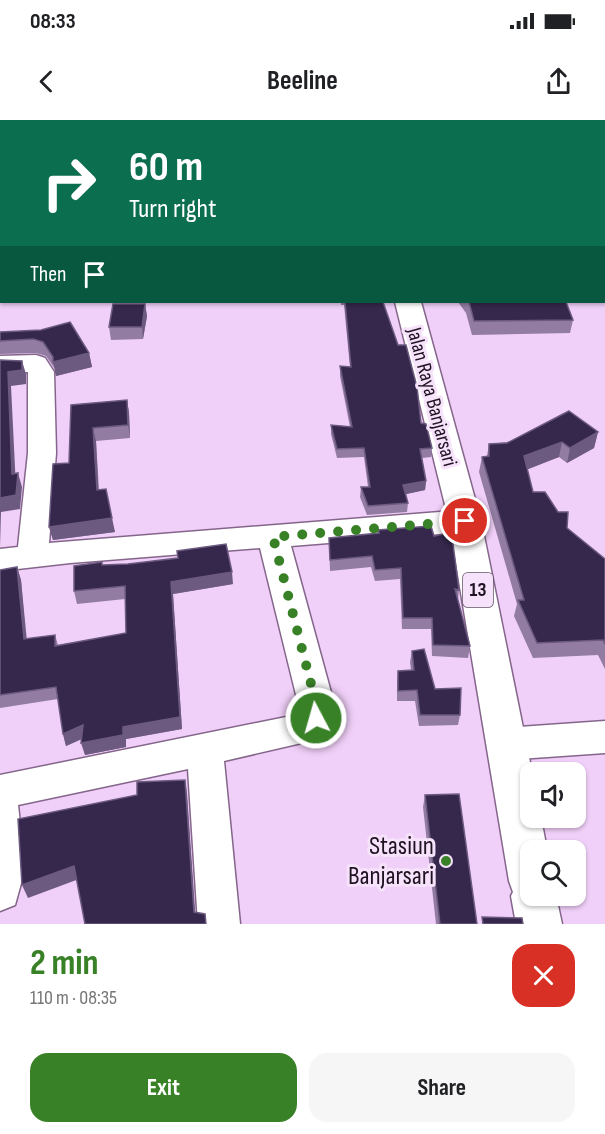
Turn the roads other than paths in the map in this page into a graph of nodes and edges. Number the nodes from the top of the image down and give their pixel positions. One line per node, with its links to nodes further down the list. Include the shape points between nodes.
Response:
1 (408, 303): 3 (highway, Jalan Raya Banjarsari / 13)
2 (0, 364): 5 (street, via 36,363 41,372 42,453)
3 (465, 521): 4 (street); 8 (highway, Jalan Raya Banjarsari / 13)
4 (273, 537): 5 (street); 9 (street, via 317,707 316,718 306,728)
5 (32, 557): 6 (street)
6 (0, 560)
7 (605, 737): 8 (street)
8 (505, 744): 12 (highway, Jalan Raya Banjarsari / 13)
9 (209, 750): 10 (street); 15 (street)
10 (0, 792)
11 (0, 807): 13 (street, via 5,869)
12 (523, 840)
13 (0, 891)
14 (536, 906): 16 (highway)
15 (219, 924)
16 (539, 924)

